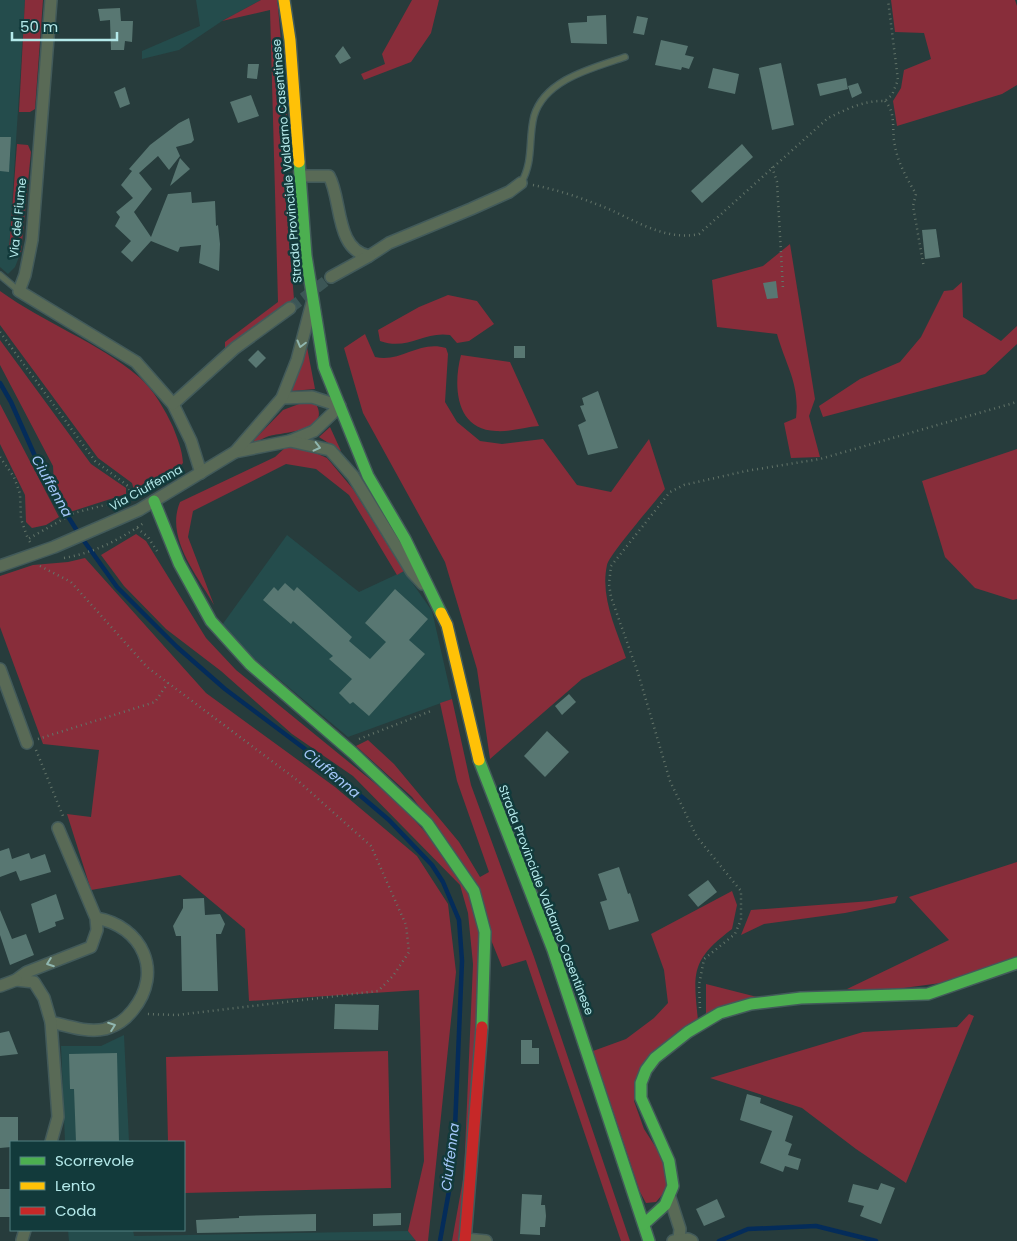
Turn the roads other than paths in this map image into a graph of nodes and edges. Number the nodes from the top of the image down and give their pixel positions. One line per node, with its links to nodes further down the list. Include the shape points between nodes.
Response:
1 (51, 0): 9 (street, Via del Fiume, via 32,240 26,275)
2 (284, 0): 4 (street, Strada Provinciale Valdarno Casentinese)
3 (625, 57): 5 (lane, via 568,78 542,101 534,116 531,156)
4 (300, 176): 6 (street, via 329,176 335,187 348,239 361,254); 10 (street, Strada Provinciale Valdarno Casentinese, via 306,256)
5 (521, 183): 6 (street, via 486,202 389,243)
6 (369, 256): 8 (street)
7 (0, 275): 9 (lane)
8 (331, 277)
9 (19, 291): 13 (street, via 136,362)
10 (313, 297): 12 (street, Via Ciuffenna, one-way to 12, via 297,360); 14 (street, Strada Provinciale Valdarno Casentinese, via 324,367)
11 (290, 308): 13 (street, via 234,348)
12 (282, 398): 14 (street, via 312,397); 16 (street, Via Ciuffenna)
13 (173, 404): 17 (street, via 191,441)
14 (340, 406): 15 (street, Strada Provinciale Valdarno Casentinese, via 314,431); 20 (street, Strada Provinciale Valdarno Casentinese, via 368,476 405,539)
15 (290, 441): 16 (street, Strada Provinciale Valdarno Casentinese); 20 (street, Strada Provinciale Valdarno Casentinese, one-way to 20, via 330,450 348,470 412,572)
16 (235, 452): 17 (street, Via Ciuffenna)
17 (201, 473): 18 (street, Via Ciuffenna)
18 (154, 501): 19 (street, Via Ciuffenna, via 35,559); 32 (street, via 179,563 211,621 250,664 344,745 427,823 474,891 485,932 485,993)
19 (0, 566)
20 (433, 596): 31 (street, Strada Provinciale Valdarno Casentinese, via 447,625 475,750 553,950)
21 (0, 669): 22 (street)
22 (27, 743)
23 (58, 828): 24 (street)
24 (96, 918): 26 (street, one-way to 26, via 97,930 91,947 27,972); 28 (street, one-way to 24, via 104,1029 122,1022 141,1000 149,976 145,954 131,934 112,920)
25 (1017, 963): 30 (street, via 931,994 881,999 808,998 764,1002 727,1010 701,1025 654,1058 640,1080 645,1113 668,1157 673,1188)
26 (16, 980): 27 (street); 28 (street, via 34,982 44,998)
27 (0, 986)
28 (51, 1022): 29 (street, via 58,1117)
29 (51, 1141)
30 (670, 1198): 31 (street); 33 (street, via 680,1229)
31 (644, 1224): 35 (street, Strada Provinciale Valdarno Casentinese)
32 (465, 1240): 34 (street)
33 (676, 1240): 36 (street)
34 (486, 1241)
35 (649, 1241)
36 (692, 1241)

